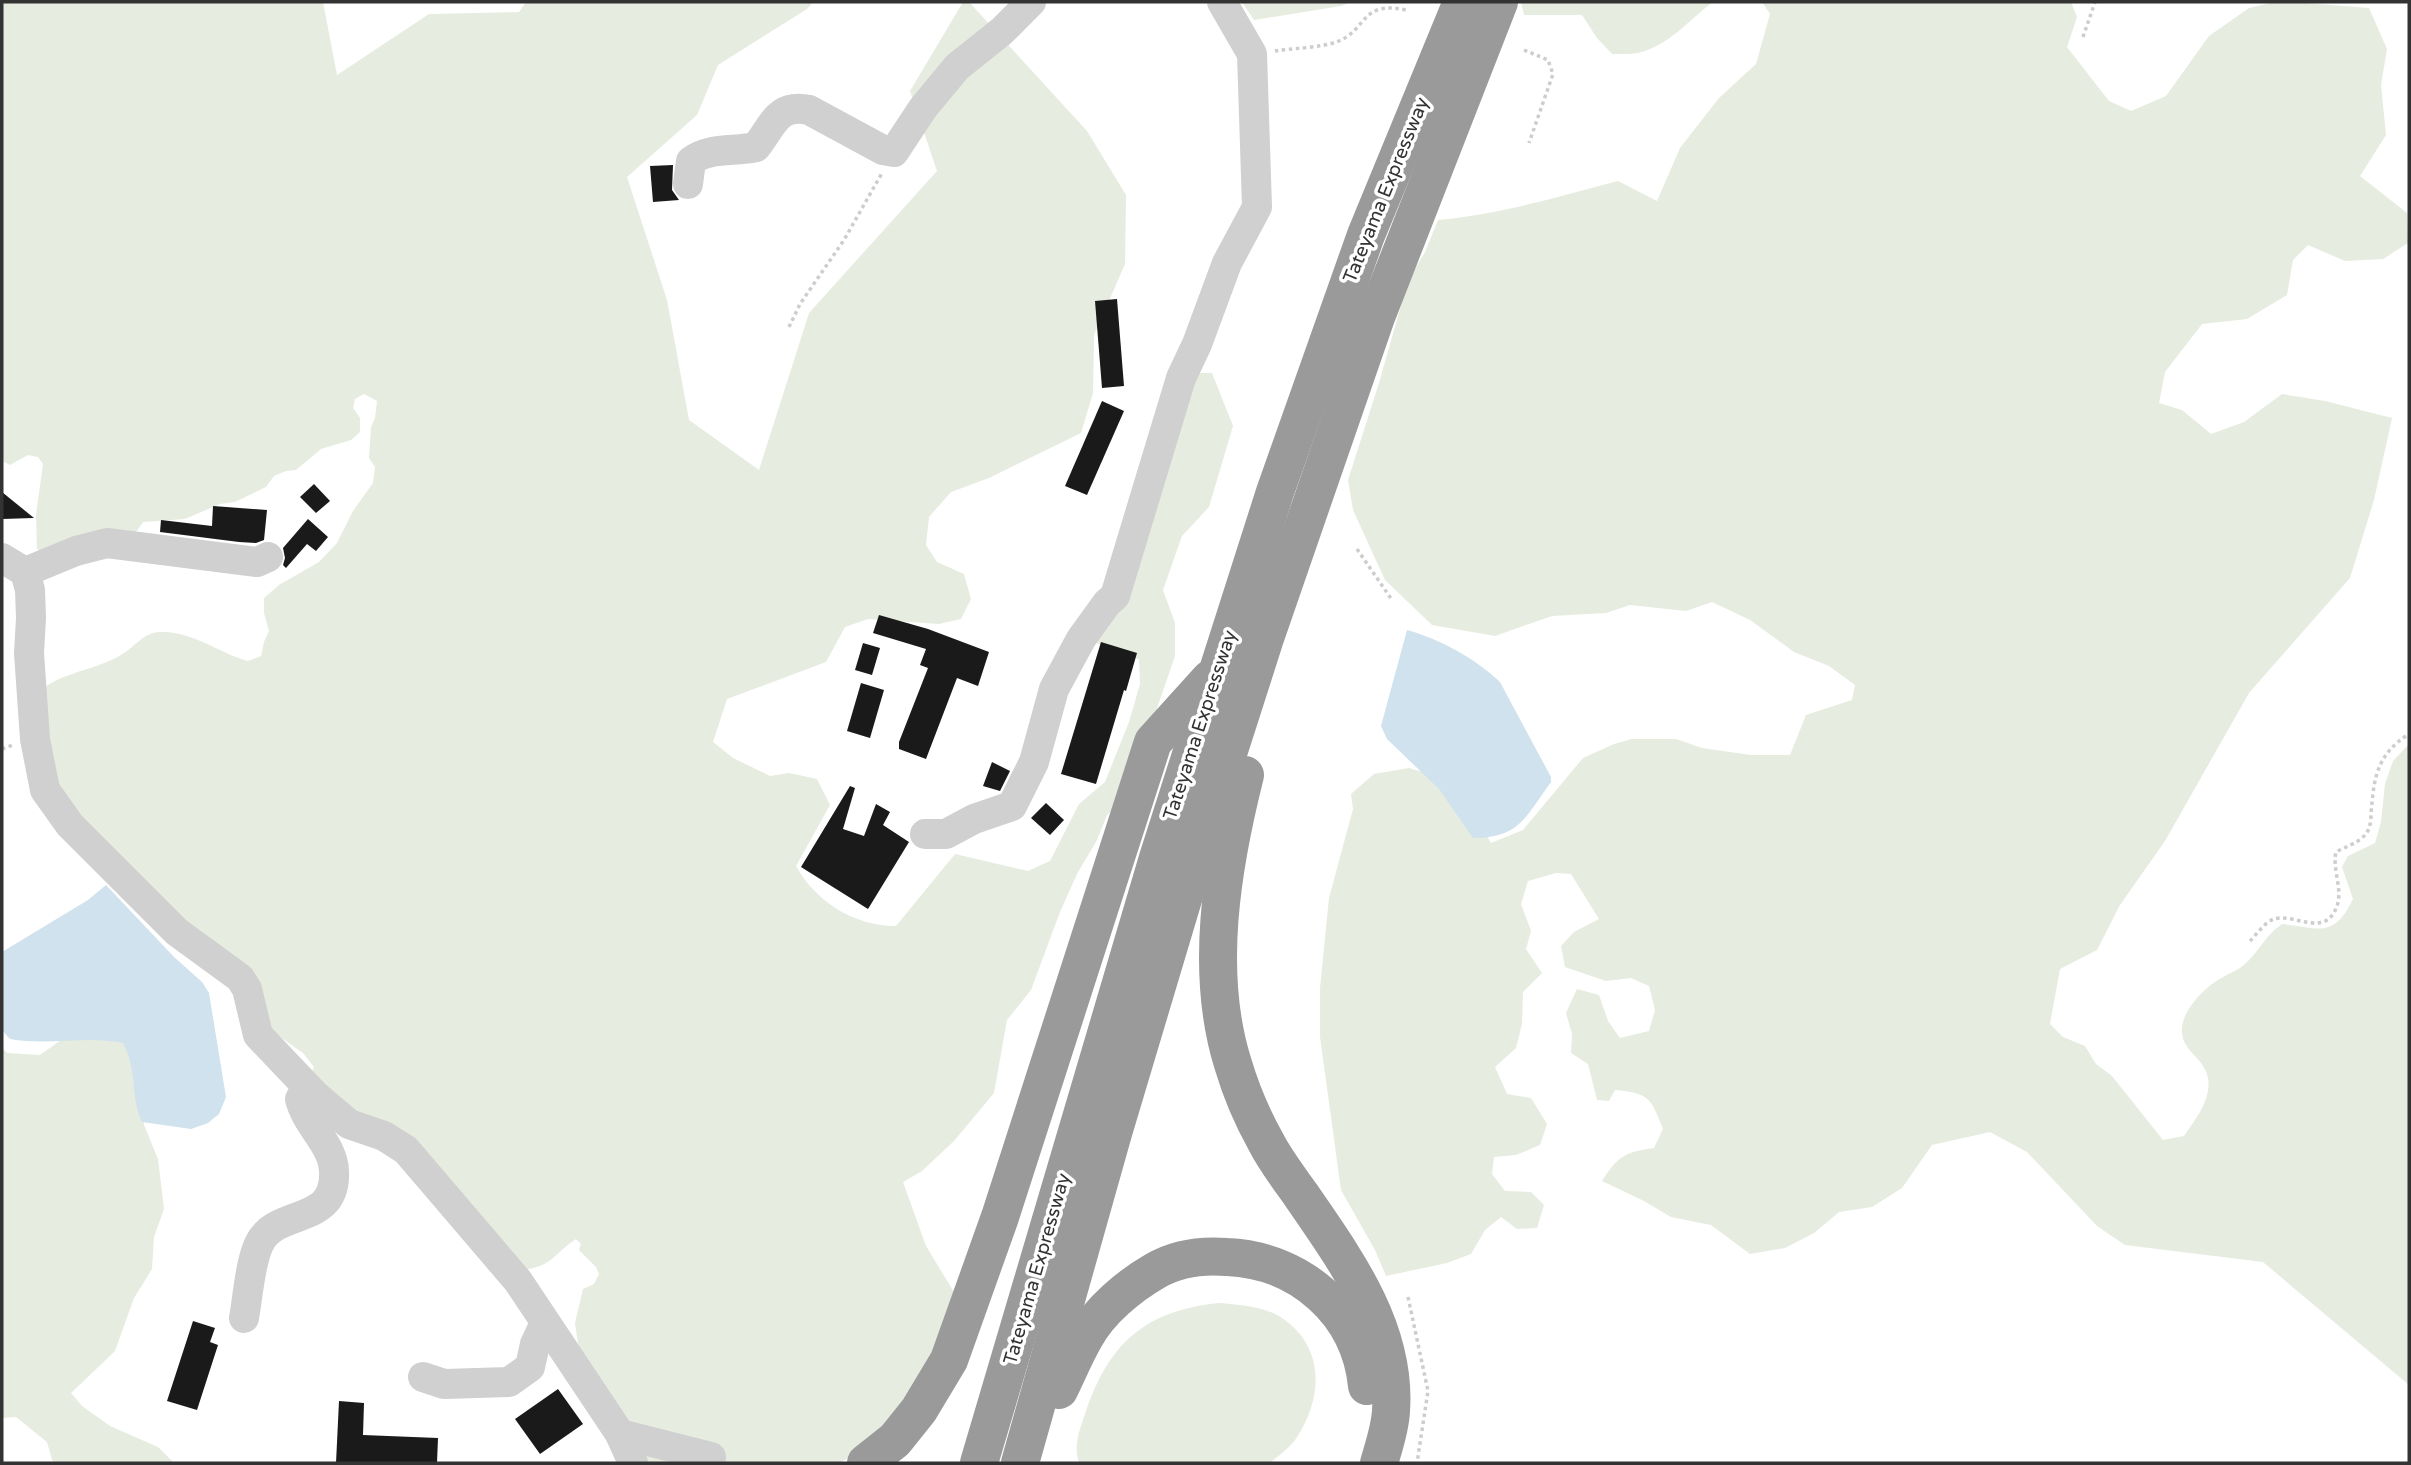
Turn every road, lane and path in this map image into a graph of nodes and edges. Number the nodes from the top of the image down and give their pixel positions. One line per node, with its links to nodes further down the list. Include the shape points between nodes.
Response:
1 (1031, 2): 11 (street, via 957,67)
2 (1222, 2): 9 (street)
3 (1462, 2): 19 (highway, Tateyama Expressway, via 1366,235)
4 (1499, 2): 14 (highway, Tateyama Expressway)
5 (2095, 2): 7 (path)
6 (1406, 10): 9 (path, via 1388,4 1369,11 1336,42)
7 (2083, 37)
8 (1524, 50): 10 (path, via 1548,60 1553,74)
9 (1252, 54): 21 (street, via 1257,208 1227,262 1181,378 1115,596 1081,639 1054,689 1034,762 1012,806 946,834)
10 (1529, 142)
11 (894, 152): 12 (street, via 797,107 778,117 756,148 697,156 691,161); 13 (path)
12 (688, 184)
13 (789, 327)
14 (1326, 458): 28 (highway, Tateyama Expressway, via 1206,822); 34 (highway, via 1233,824 1217,968 1225,1032 1247,1102 1267,1144 1345,1260 1376,1319 1391,1383 1391,1412)
15 (1357, 549): 18 (path)
16 (268, 557): 17 (street, via 257,562 107,543)
17 (13, 565): 23 (street, via 30,590 35,738 45,790 69,825 177,932 240,978 258,1035)
18 (1392, 600)
19 (1217, 671): 31 (highway, via 1153,741 949,1360 895,1440); 32 (highway, Tateyama Expressway)
20 (2409, 734): 22 (path, via 2385,754 2379,766 2366,835 2336,852 2333,865 2338,902 2333,915 2322,923 2308,924 2275,919)
21 (925, 834)
22 (2250, 942)
23 (307, 1087): 24 (street, via 300,1099 303,1113 332,1159 332,1191 323,1206 275,1226 259,1243); 25 (street, via 349,1124 384,1136 406,1150 518,1281)
24 (244, 1318)
25 (545, 1323): 26 (street, via 530,1367 509,1382 444,1384); 27 (street, via 579,1352)
26 (422, 1377)
27 (621, 1434): 29 (street); 30 (street)
28 (1023, 1451): 33 (highway, via 1086,1334 1109,1306 1155,1270 1182,1259 1242,1257 1305,1280 1327,1297 1346,1323 1367,1383 1363,1444)
29 (711, 1457)
30 (633, 1463)
31 (866, 1463)
32 (979, 1463)
33 (1354, 1463)
34 (1379, 1463)

